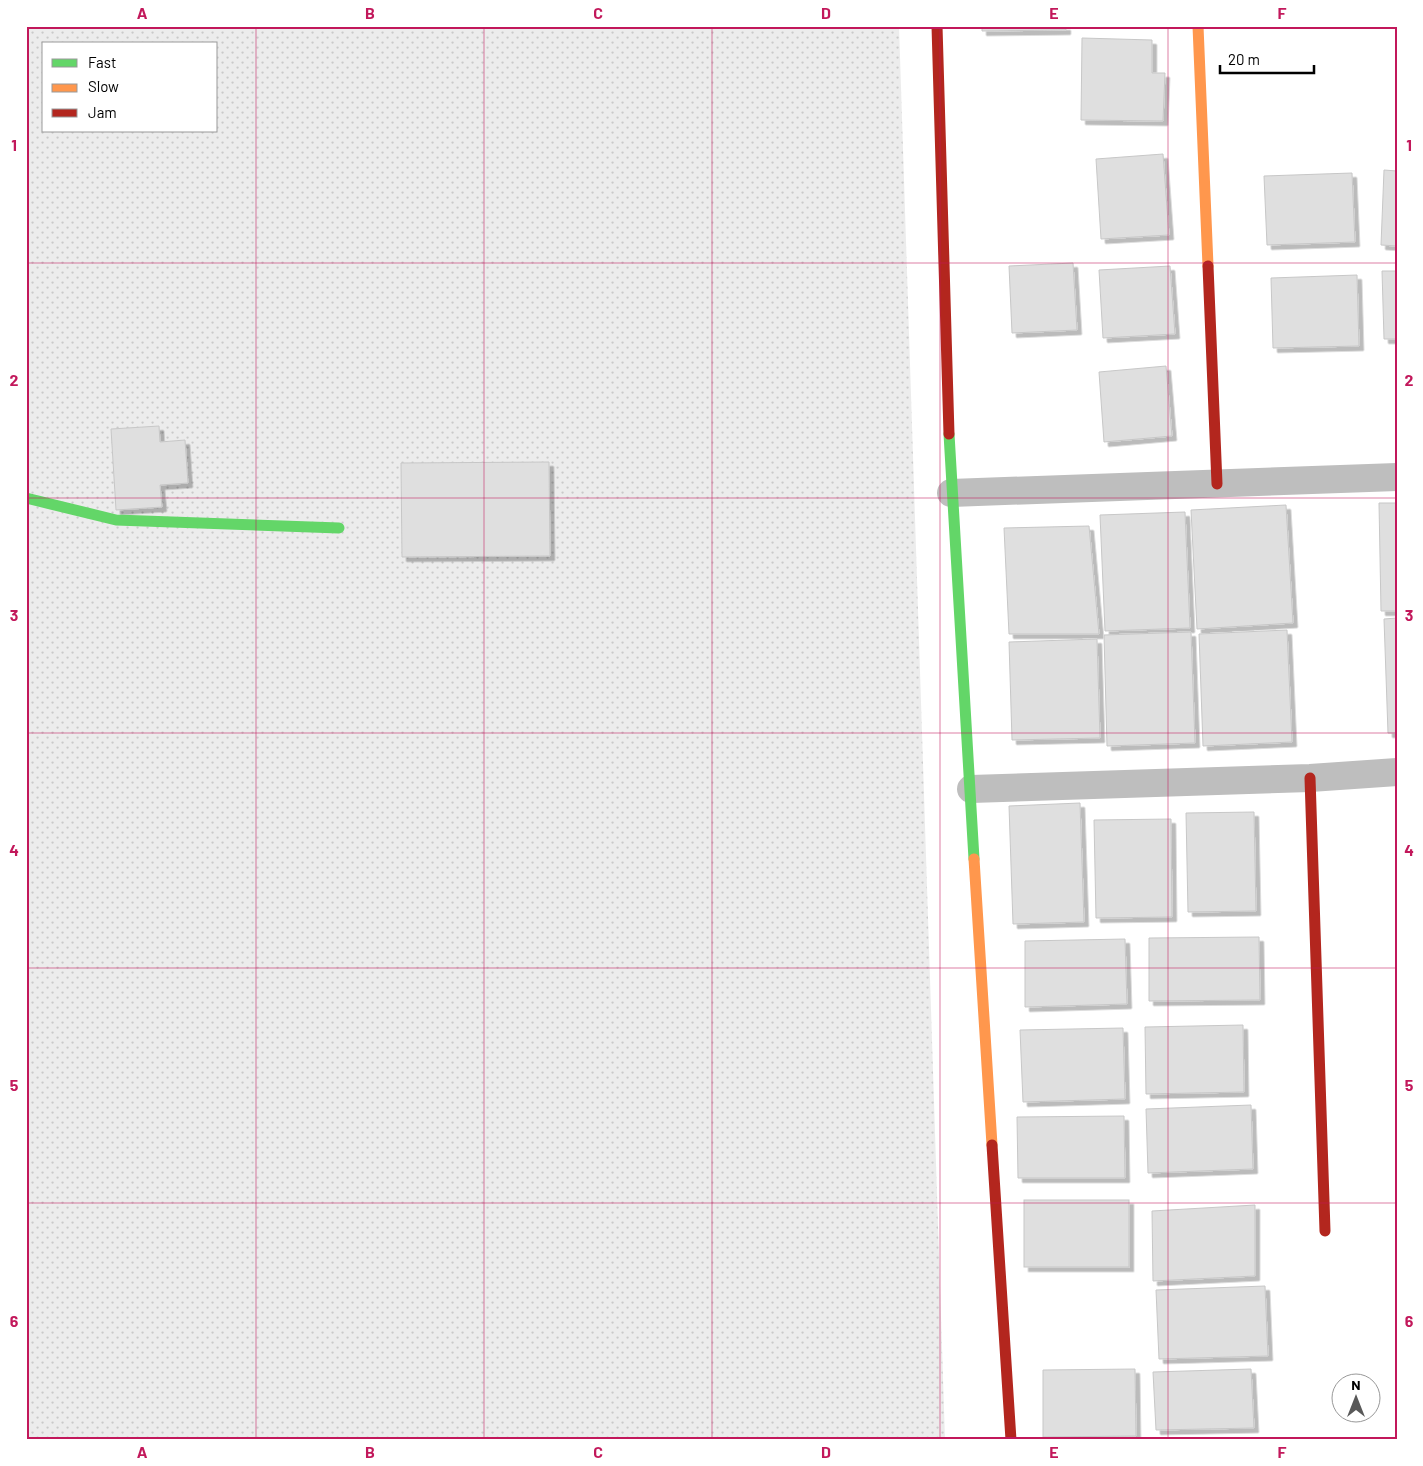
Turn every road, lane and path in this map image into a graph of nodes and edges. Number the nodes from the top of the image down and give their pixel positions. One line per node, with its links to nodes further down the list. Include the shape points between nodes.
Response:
1 (936, 26): 5 (street)
2 (1198, 26): 4 (street)
3 (1397, 477): 4 (street)
4 (1217, 484): 5 (street)
5 (952, 493): 10 (street)
6 (26, 498): 7 (street, via 116,520)
7 (339, 528)
8 (1397, 772): 9 (street)
9 (1310, 778): 10 (street); 11 (street)
10 (971, 789): 12 (street)
11 (1325, 1231)
12 (1011, 1440)

